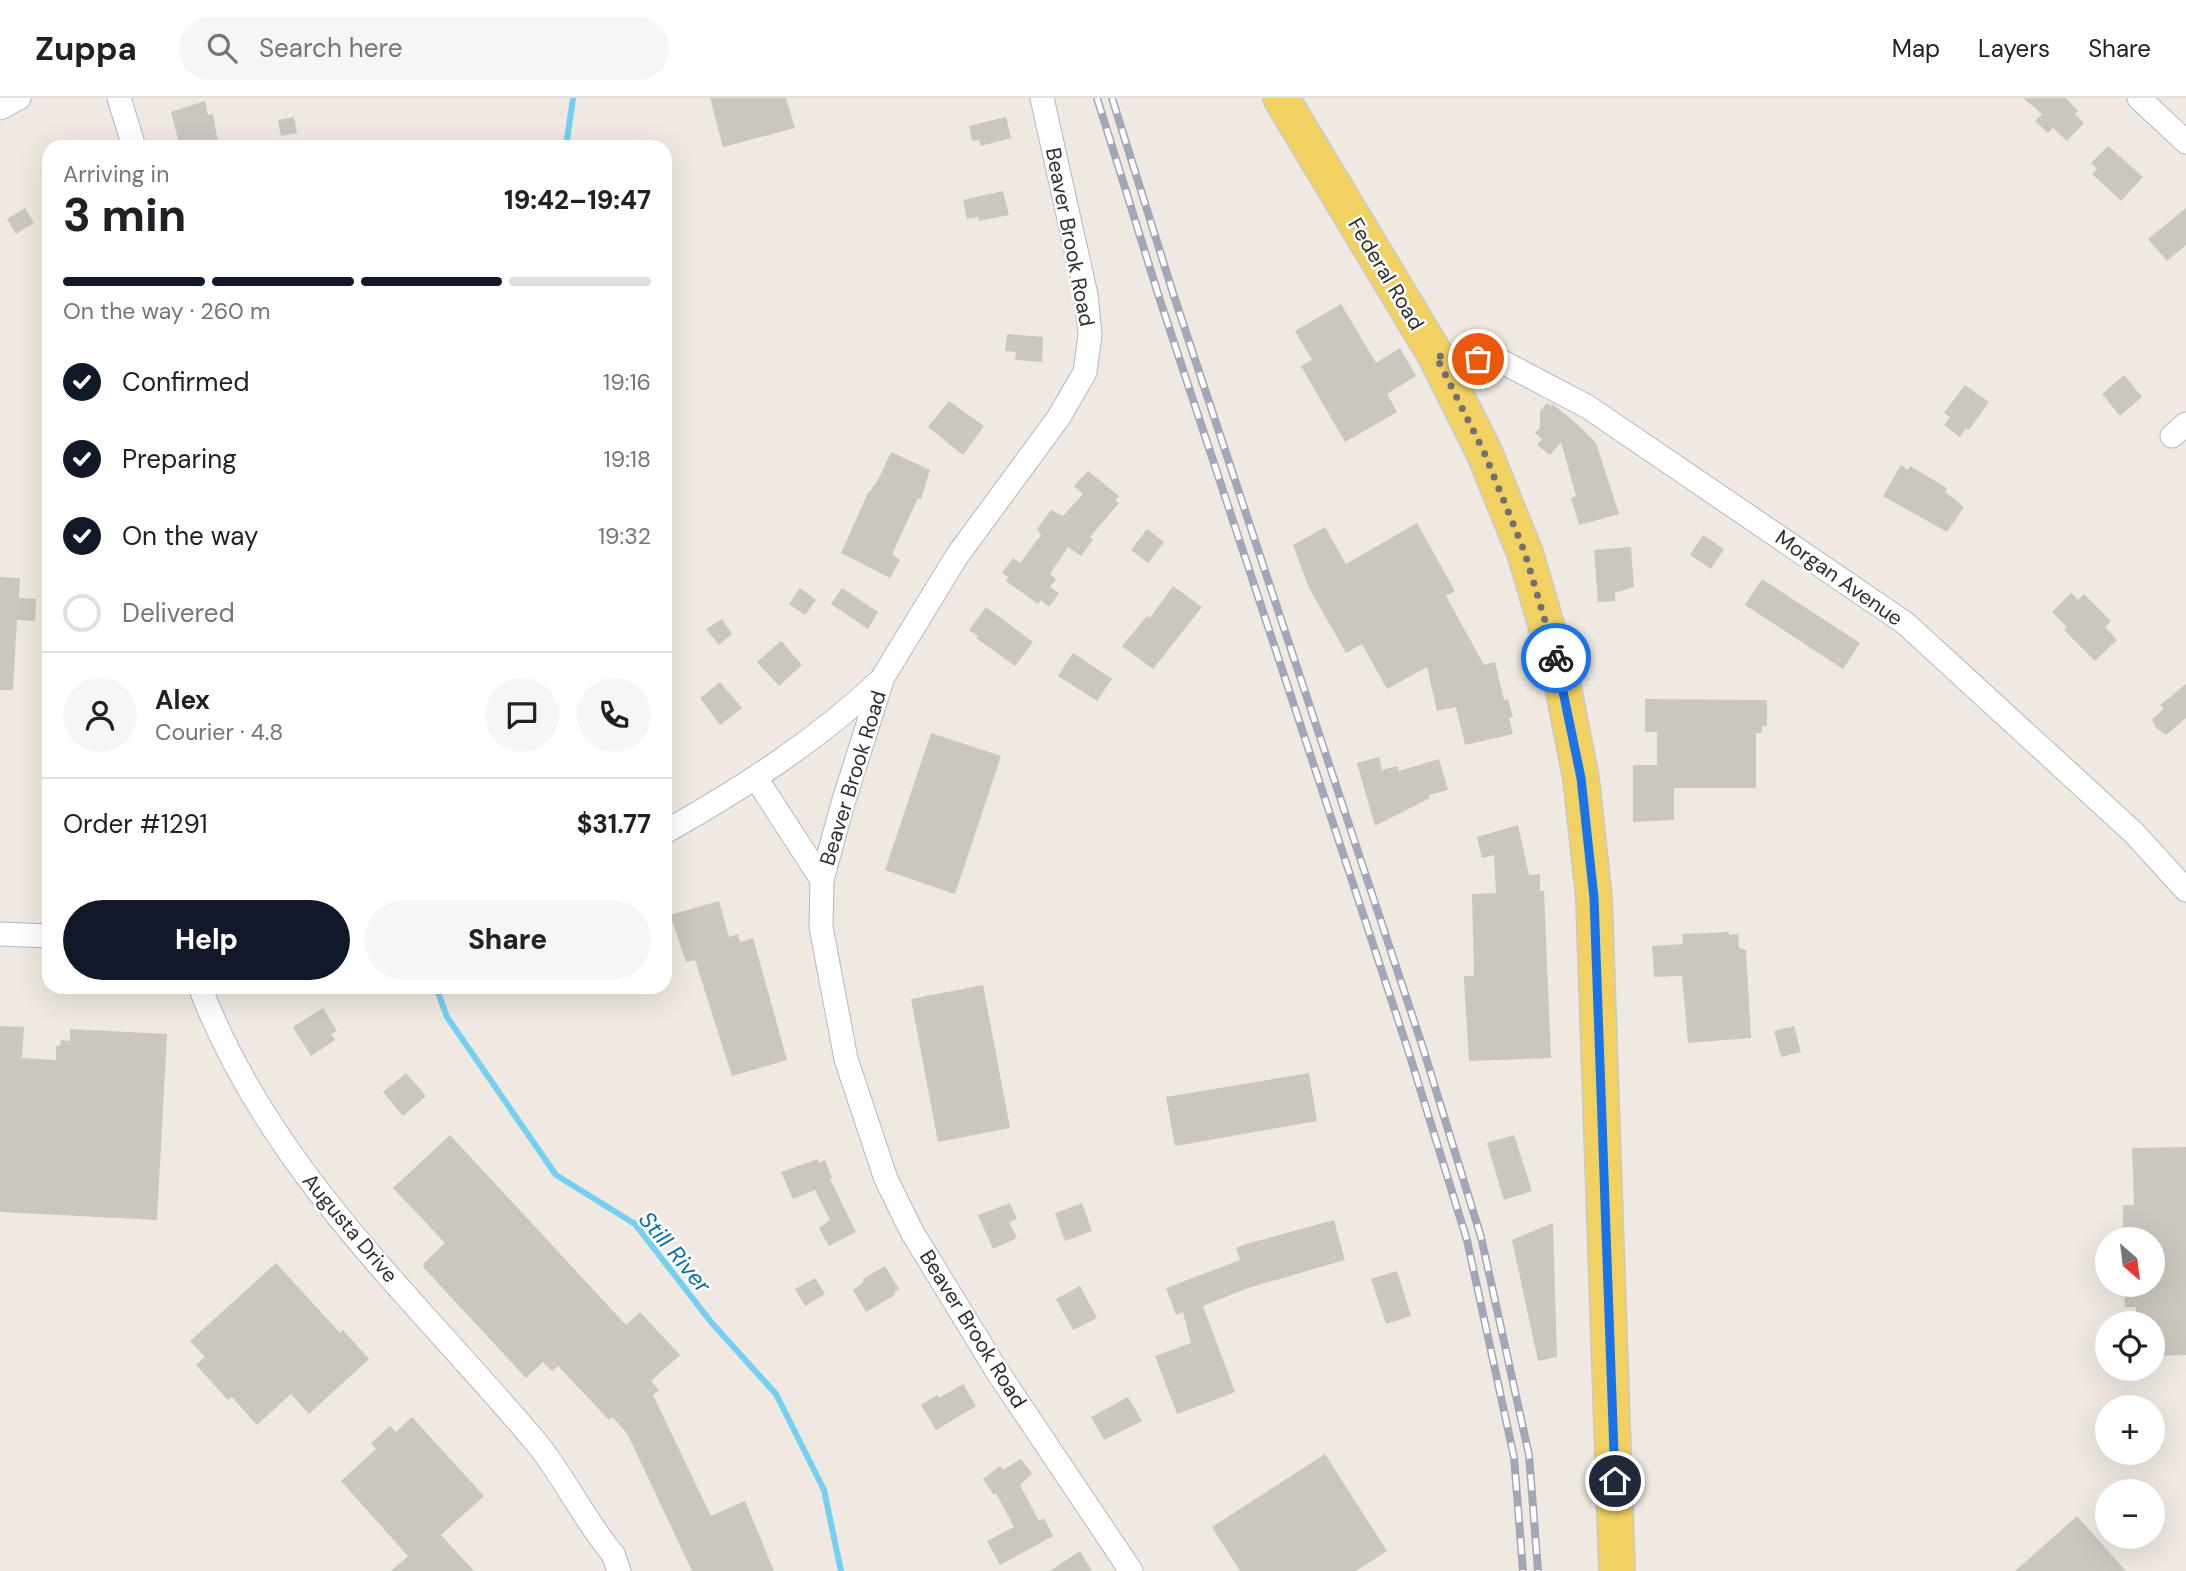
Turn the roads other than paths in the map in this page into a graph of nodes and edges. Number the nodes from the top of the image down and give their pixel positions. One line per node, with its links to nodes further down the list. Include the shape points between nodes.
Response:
1 (19, 98): 6 (street)
2 (119, 98): 7 (street)
3 (1042, 98): 10 (street, Beaver Brook Road, via 1086,295 1090,335 1085,372 1059,417 957,556)
4 (1281, 98): 9 (main road, Federal Road)
5 (2139, 98): 8 (street)
6 (0, 108)
7 (132, 140)
8 (2186, 142)
9 (1436, 356): 14 (street, Morgan Avenue, via 1499,360 1588,407 1905,623 2134,833); 20 (main road, Federal Road, via 1484,452 1525,553 1560,672 1581,778 1594,898)
10 (883, 677): 11 (street, via 848,710); 13 (street, Beaver Brook Road)
11 (756, 778): 12 (street); 13 (street)
12 (672, 828)
13 (822, 880): 19 (street, Beaver Brook Road, via 821,927 838,1024 886,1179 912,1232 997,1371)
14 (2186, 890)
15 (0, 934): 16 (street)
16 (42, 936)
17 (203, 994): 18 (street, Augusta Drive, via 241,1079 276,1135 313,1186 537,1444 613,1554)
18 (619, 1571)
19 (1131, 1571)
20 (1617, 1571)

